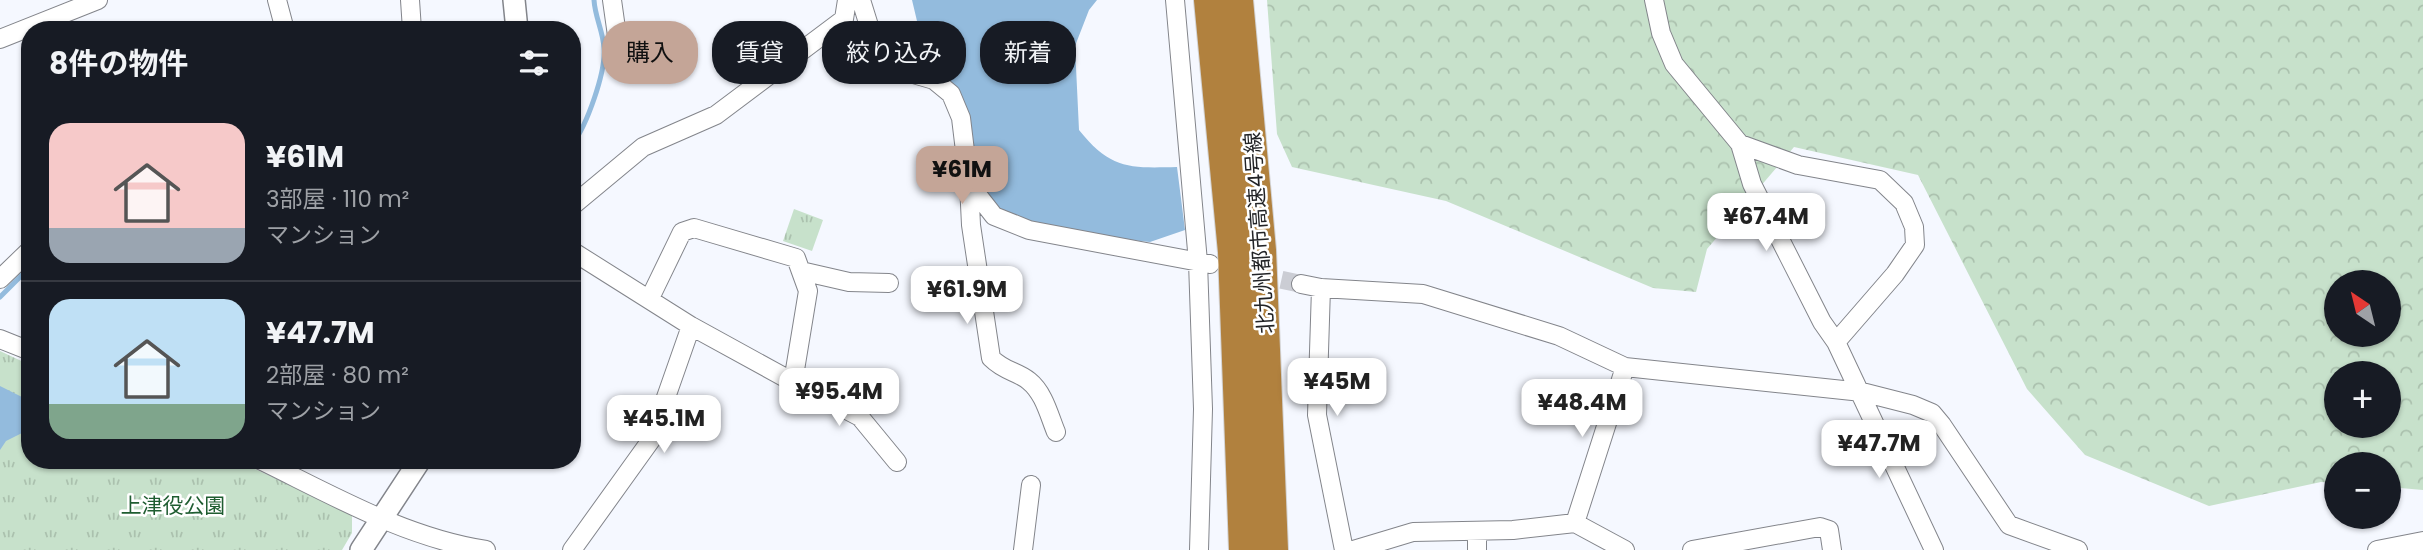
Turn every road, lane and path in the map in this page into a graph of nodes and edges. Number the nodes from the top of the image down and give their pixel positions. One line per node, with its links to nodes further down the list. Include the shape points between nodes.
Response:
1 (98, 0): 12 (street)
2 (277, 0): 13 (street)
3 (410, 0): 14 (street)
4 (514, 0): 15 (street)
5 (612, 0): 16 (street)
6 (847, 0): 21 (street, via 844,19 727,107 643,148)
7 (861, 0): 20 (street, via 884,56 903,71 933,80 951,94 961,118)
8 (1175, 0): 24 (street)
9 (1209, 0): 53 (highway, 北九州都市高速4号線, via 1233,253)
10 (1238, 0): 54 (highway, 北九州都市高速4号線, via 1261,250)
11 (1654, 0): 19 (street, via 1674,64)
12 (45, 21)
13 (283, 21)
14 (411, 21)
15 (516, 21)
16 (615, 21)
17 (21, 31): 18 (street)
18 (0, 39)
19 (1740, 144): 33 (street, via 1752,184); 33 (street, via 1798,165 1880,180 1903,203 1914,227 1915,245)
20 (969, 184): 24 (street, via 994,216 1029,230); 38 (street, via 990,358 1002,369 1029,380 1044,400)
21 (581, 199)
22 (581, 256): 30 (street)
23 (21, 259): 26 (street)
24 (1204, 263): 52 (street)
25 (801, 271): 27 (street, via 849,282); 30 (street, via 796,258 694,228 682,232); 36 (street, via 808,291)
26 (0, 279)
27 (889, 283)
28 (1301, 284): 29 (street)
29 (1321, 288): 35 (street, via 1423,294 1559,336); 55 (street, via 1317,415)
30 (650, 298): 31 (street)
31 (691, 326): 36 (street); 50 (street, via 651,440)
32 (0, 339): 34 (street)
33 (1836, 342): 37 (street)
34 (21, 346)
35 (1625, 367): 37 (street); 44 (street)
36 (793, 382): 39 (street, via 859,417)
37 (1862, 392): 61 (street); 62 (street, via 1932,413 2009,525)
38 (1056, 432)
39 (897, 462)
40 (279, 469): 43 (street)
41 (414, 469): 43 (street)
42 (1031, 485): 51 (street)
43 (380, 518): 47 (street); 48 (street)
44 (1576, 523): 45 (street); 58 (street)
45 (1477, 531): 56 (street, via 1413,532); 57 (street)
46 (2423, 541): 63 (street)
47 (453, 547): 49 (street)
48 (361, 550)
49 (486, 550)
50 (572, 550)
51 (1024, 550)
52 (1199, 550)
53 (1244, 550)
54 (1273, 550)
55 (1344, 550)
56 (1353, 550)
57 (1478, 550)
58 (1625, 550)
59 (1692, 550): 60 (street, via 1820,527 1829,530)
60 (1832, 550)
61 (1934, 550)
62 (2077, 550)
63 (2377, 550)

